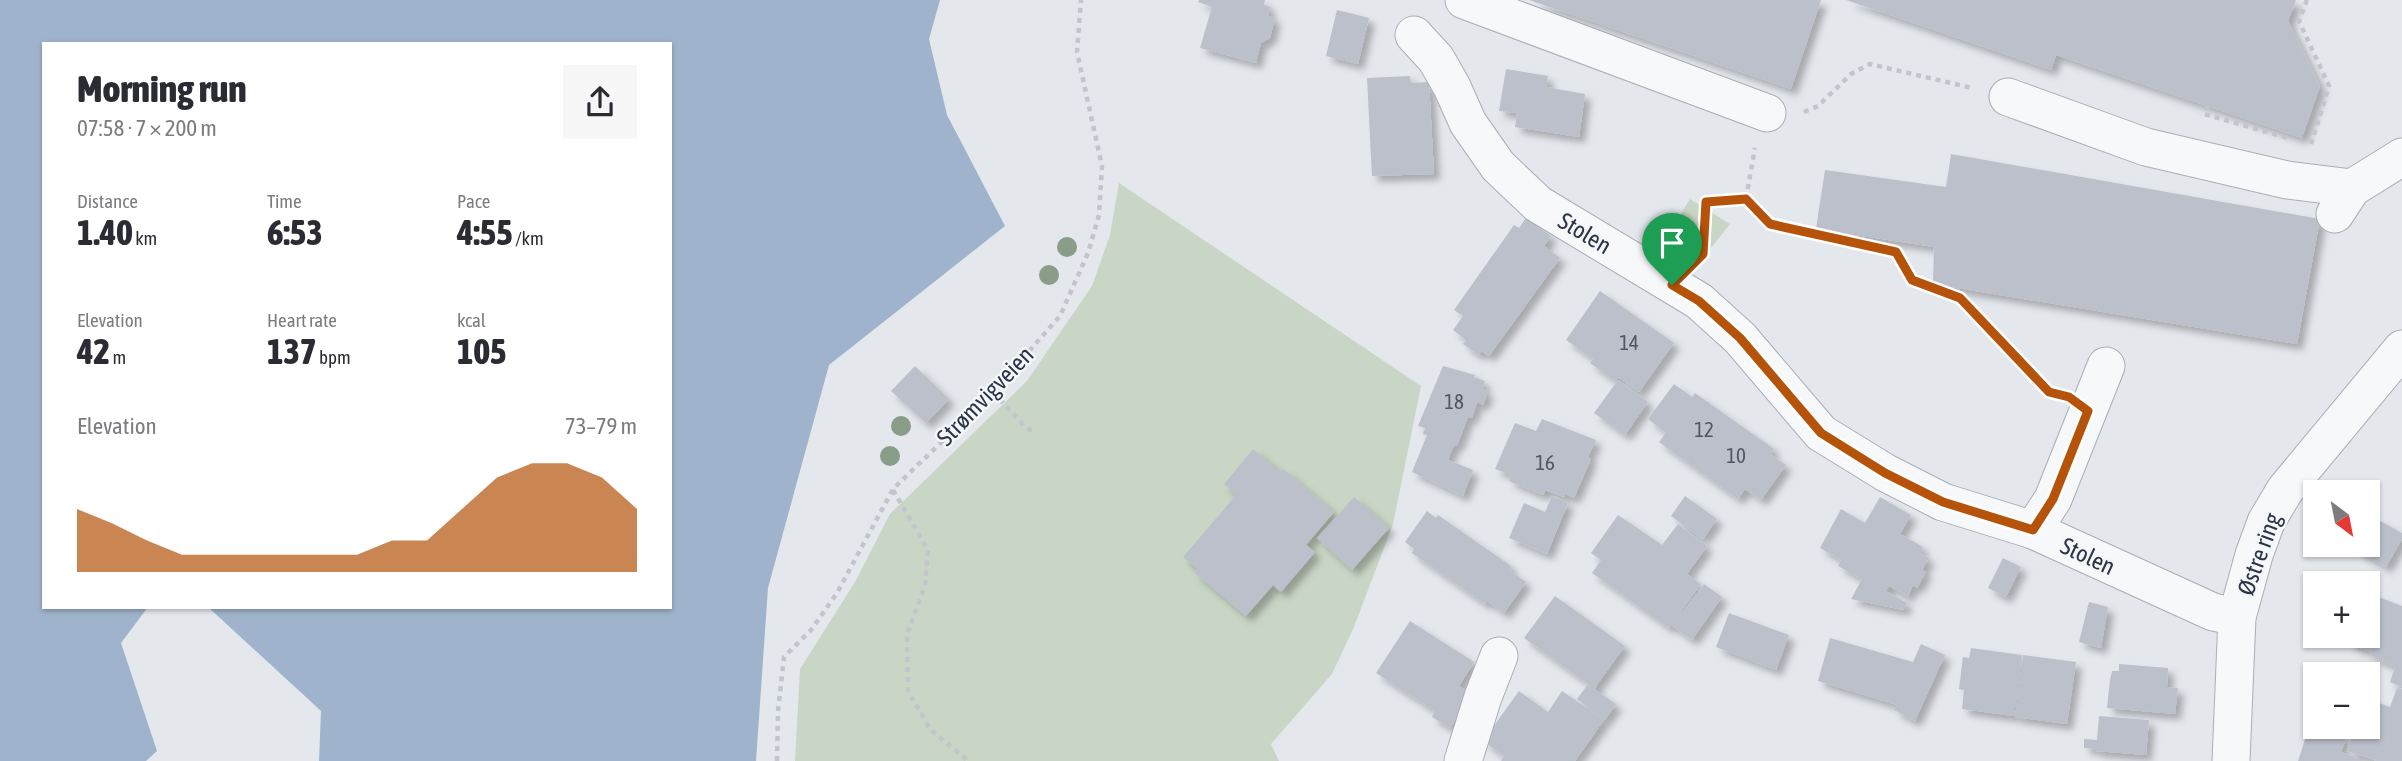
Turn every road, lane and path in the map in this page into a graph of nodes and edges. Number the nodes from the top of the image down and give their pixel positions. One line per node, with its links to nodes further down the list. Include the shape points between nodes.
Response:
1 (1081, 0): 16 (path, Strømvigveien, via 1077,52 1102,166 1100,215 1060,316)
2 (1464, 0): 7 (street)
3 (2306, 0): 9 (path, via 2299,21 2329,86 2311,145)
4 (1414, 35): 13 (street, Stolen, via 1436,59 1468,123 1498,166 1538,204)
5 (2008, 97): 7 (path, via 1870,64 1851,74 1818,106 1798,114); 11 (street, via 2146,147 2287,180 2344,201)
6 (2208, 106): 8 (path, via 2204,114)
7 (1767, 113)
8 (2297, 141)
9 (2324, 146)
10 (1755, 147): 12 (path)
11 (2402, 157)
12 (1746, 199): 13 (path, via 1706,202 1703,254); 17 (path, via 1770,224 1896,252 1912,280 1960,298 2049,392 2069,397)
13 (1672, 285): 20 (street, Stolen, via 1699,301 1740,338 1821,433 1943,502)
14 (2402, 349): 21 (street, Østre ring, via 2285,490 2262,533)
15 (2106, 366): 17 (street)
16 (993, 392): 18 (path); 19 (path, Strømvigveien)
17 (2088, 411): 20 (street, via 2053,499)
18 (1033, 431)
19 (893, 489): 24 (path, Strømvigveien, via 837,593 811,630 784,657); 25 (path, via 928,550 925,586 907,635 908,691 930,729)
20 (2033, 530): 21 (street, Stolen, via 2213,612)
21 (2238, 617): 23 (street, Østre ring)
22 (1499, 656): 26 (street)
23 (2241, 758)
24 (777, 761)
25 (968, 761)
26 (1463, 761)

